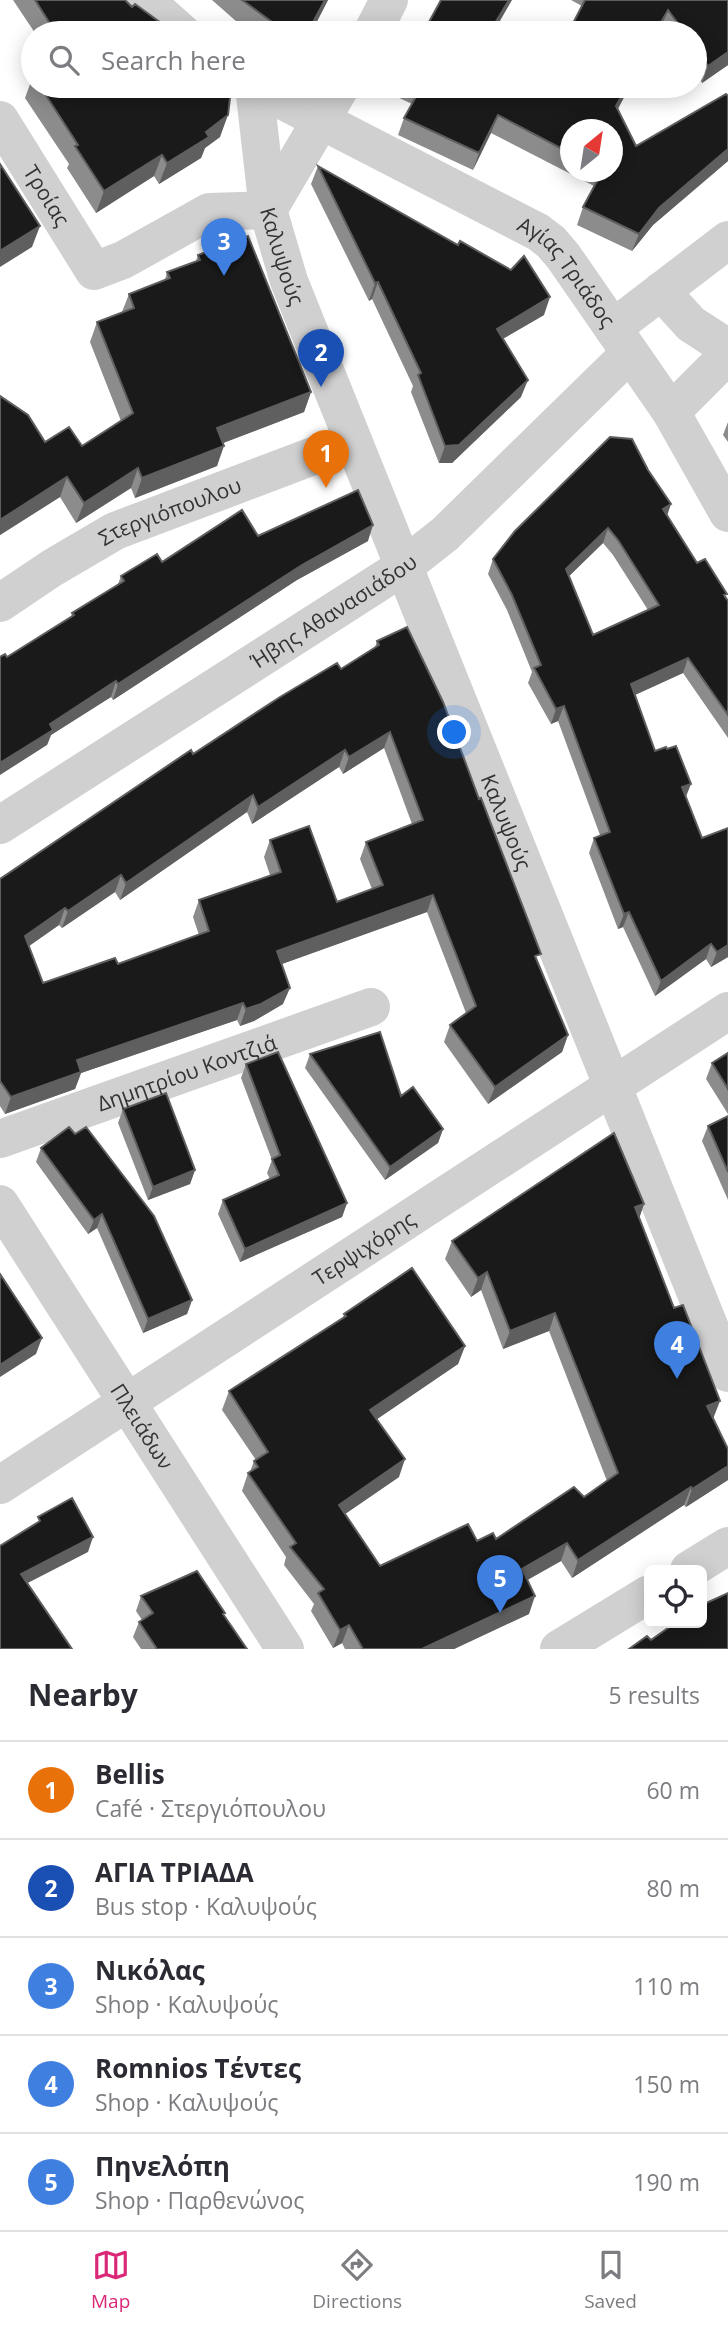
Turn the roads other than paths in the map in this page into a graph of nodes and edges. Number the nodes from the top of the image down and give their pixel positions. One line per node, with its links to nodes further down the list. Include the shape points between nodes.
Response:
1 (145, 0): 3 (street)
2 (389, 0): 4 (street)
3 (169, 21)
4 (378, 21)
5 (255, 98): 10 (street)
6 (278, 98): 9 (street, Αγίας Τριάδος)
7 (334, 98): 9 (street, Καλυψούς)
8 (0, 120): 10 (street, Τροίας, via 94,271 209,212)
9 (321, 120): 10 (street, Καλυψούς); 13 (street, Αγίας Τριάδος, via 538,232 563,256)
10 (268, 210): 17 (street, Καλυψούς, via 289,281)
11 (728, 240): 12 (street, Ήβης Αθανασιάδου)
12 (661, 291): 13 (street, Ήβης Αθανασιάδου); 14 (street, via 691,324)
13 (621, 341): 16 (street, Αγίας Τριάδος); 19 (street, Ήβης Αθανασιάδου, via 445,534)
14 (728, 348)
15 (728, 355): 16 (street)
16 (671, 412): 18 (street, Αγίας Τριάδος)
17 (353, 441): 19 (street, Καλυψούς); 20 (street, Στεργιόπουλου, via 115,531)
18 (728, 513)
19 (403, 567): 21 (street, Ήβης Αθανασιάδου); 24 (street, Καλυψούς)
20 (0, 603)
21 (0, 825)
22 (371, 1007): 25 (street, Δημητρίου Κοντζιά)
23 (728, 1010): 24 (street, Τερψιχόρης)
24 (612, 1086): 27 (street, Καλυψούς); 28 (street, Τερψιχόρης)
25 (0, 1139)
26 (0, 1204): 28 (street, Πλειάδων)
27 (728, 1373)
28 (127, 1402): 29 (street, Τερψιχόρης); 33 (street, Πλειάδων)
29 (0, 1485)
30 (728, 1546): 31 (street)
31 (697, 1565)
32 (644, 1597): 34 (street)
33 (285, 1649)
34 (559, 1649)

